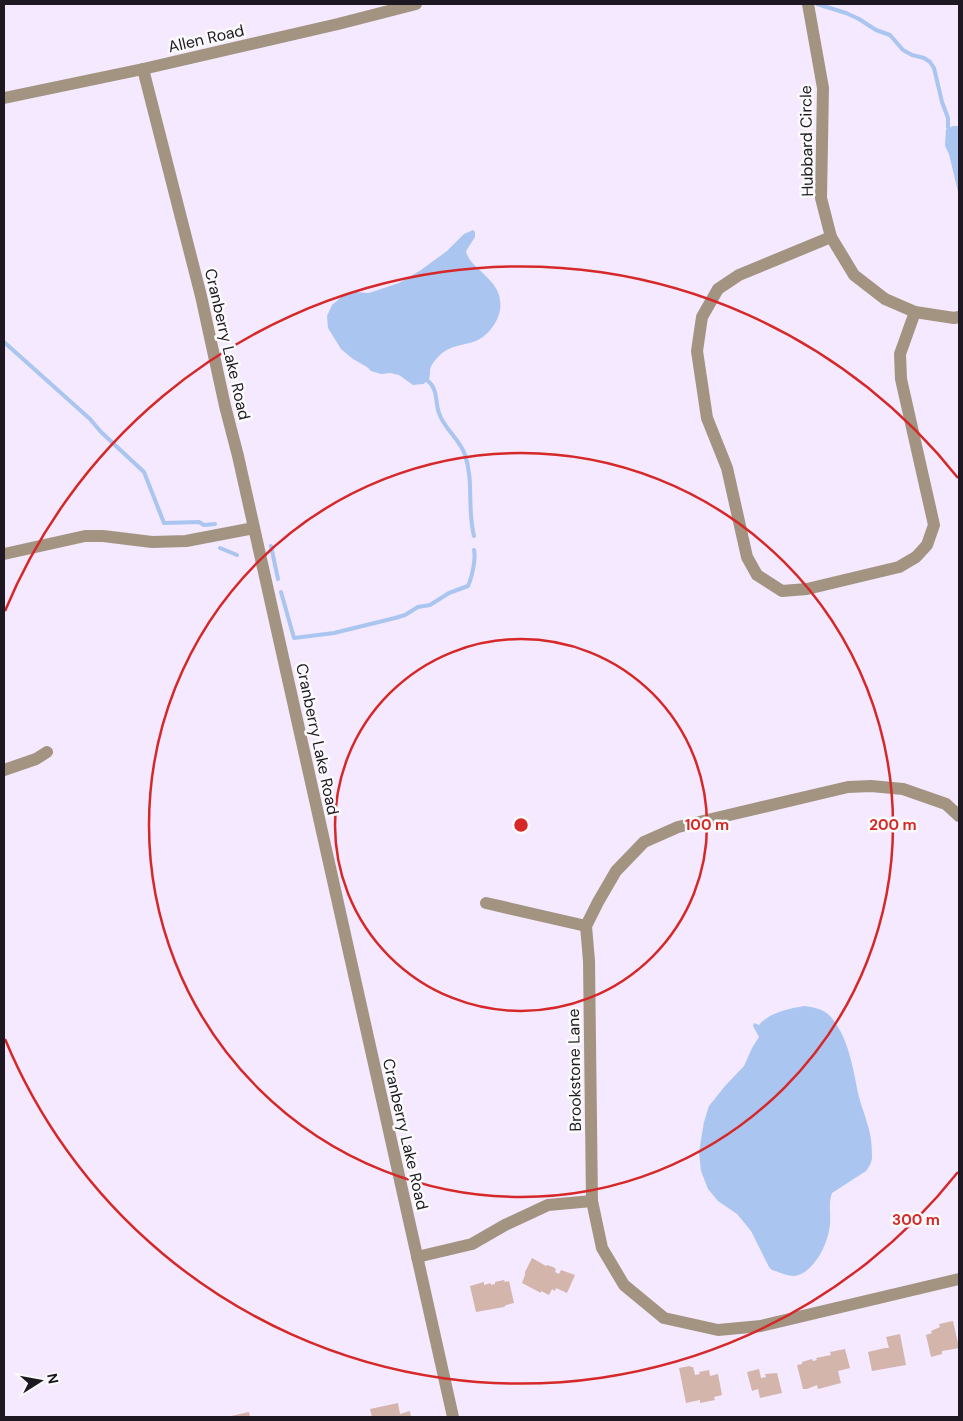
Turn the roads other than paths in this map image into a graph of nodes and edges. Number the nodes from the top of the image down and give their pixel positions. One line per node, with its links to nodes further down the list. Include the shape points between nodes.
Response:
1 (416, 4): 3 (street, Allen Road)
2 (808, 4): 5 (street, Hubbard Circle, via 823,88 821,198)
3 (143, 69): 4 (street, Allen Road); 8 (street, Cranberry Lake Road, via 201,296)
4 (4, 98)
5 (831, 237): 6 (street, Hubbard Circle, via 854,275 885,299); 6 (street, via 739,275 718,289 702,317 697,351 707,418 727,468 748,557 757,574 782,591 807,589 899,567 916,557 927,545 934,525 901,379 900,354)
6 (915, 312): 7 (street, Hubbard Circle)
7 (959, 317)
8 (254, 528): 9 (street, via 186,541 152,542 85,536); 16 (street, Cranberry Lake Road)
9 (4, 554)
10 (47, 752): 11 (street)
11 (4, 770)
12 (959, 816): 14 (street, via 946,804 903,789 871,786 848,787 678,827 644,842 616,871)
13 (486, 903): 14 (street)
14 (586, 926): 15 (street, Brookstone Lane)
15 (592, 1201): 16 (street, via 548,1205 472,1244); 17 (street, Brookstone Lane, via 602,1248 624,1285 664,1318 718,1330 761,1326)
16 (417, 1257): 18 (street, Cranberry Lake Road)
17 (959, 1279)
18 (453, 1417)

